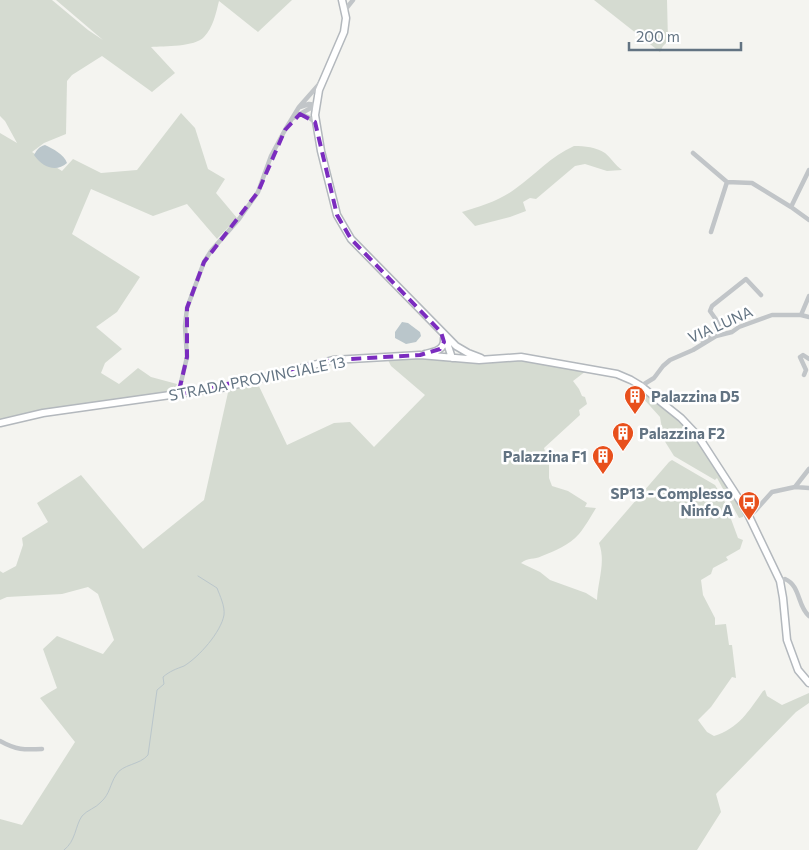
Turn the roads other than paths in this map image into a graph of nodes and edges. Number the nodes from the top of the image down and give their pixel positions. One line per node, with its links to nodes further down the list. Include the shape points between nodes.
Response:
1 (342, 0): 3 (main road)
2 (354, 0): 3 (street)
3 (345, 10): 4 (main road, via 342,38)
4 (323, 80): 5 (main road); 6 (street)
5 (316, 105): 6 (street); 7 (street); 9 (main road)
6 (299, 107): 8 (street)
7 (300, 114): 8 (street); 9 (street)
8 (292, 119): 30 (street, via 271,156 258,192 207,257 194,284 185,318 187,357)
9 (315, 122): 19 (main road, via 344,228)
10 (693, 152): 12 (street)
11 (809, 170): 13 (street)
12 (727, 182): 13 (street, via 752,184); 15 (street)
13 (791, 206): 14 (street)
14 (809, 220)
15 (711, 232)
16 (761, 295): 22 (street, via 746,280 712,306 710,311 722,328)
17 (809, 296): 18 (street)
18 (801, 315): 20 (street, VIA LUNA); 22 (street, VIA LUNA, via 772,316)
19 (428, 317): 21 (main road); 23 (main road)
20 (809, 317)
21 (443, 335): 24 (main road, via 440,349); 25 (main road)
22 (700, 345): 29 (street, VIA LUNA, via 670,360 654,378)
23 (456, 346): 25 (main road); 27 (main road)
24 (420, 355): 25 (main road, STRADA PROVINCIALE 13); 30 (main road, STRADA PROVINCIALE 13, via 333,360)
25 (452, 358): 27 (main road, STRADA PROVINCIALE 13)
26 (809, 359): 28 (street, via 803,355 800,357 806,370)
27 (488, 360): 29 (main road, STRADA PROVINCIALE 13, via 526,358 617,374)
28 (804, 375)
29 (641, 386): 35 (main road, STRADA PROVINCIALE 13, via 698,436)
30 (178, 395): 31 (main road, STRADA PROVINCIALE 13, via 43,413)
31 (0, 423)
32 (809, 469): 33 (street)
33 (795, 487): 34 (street); 35 (street, via 772,492)
34 (809, 488)
35 (749, 516): 36 (main road, STRADA PROVINCIALE 13)
36 (780, 581): 37 (street, via 791,582); 38 (main road, STRADA PROVINCIALE 13, via 787,640 798,670)
37 (809, 616)
38 (809, 682)
39 (0, 741): 40 (street, via 20,750)
40 (42, 749)

